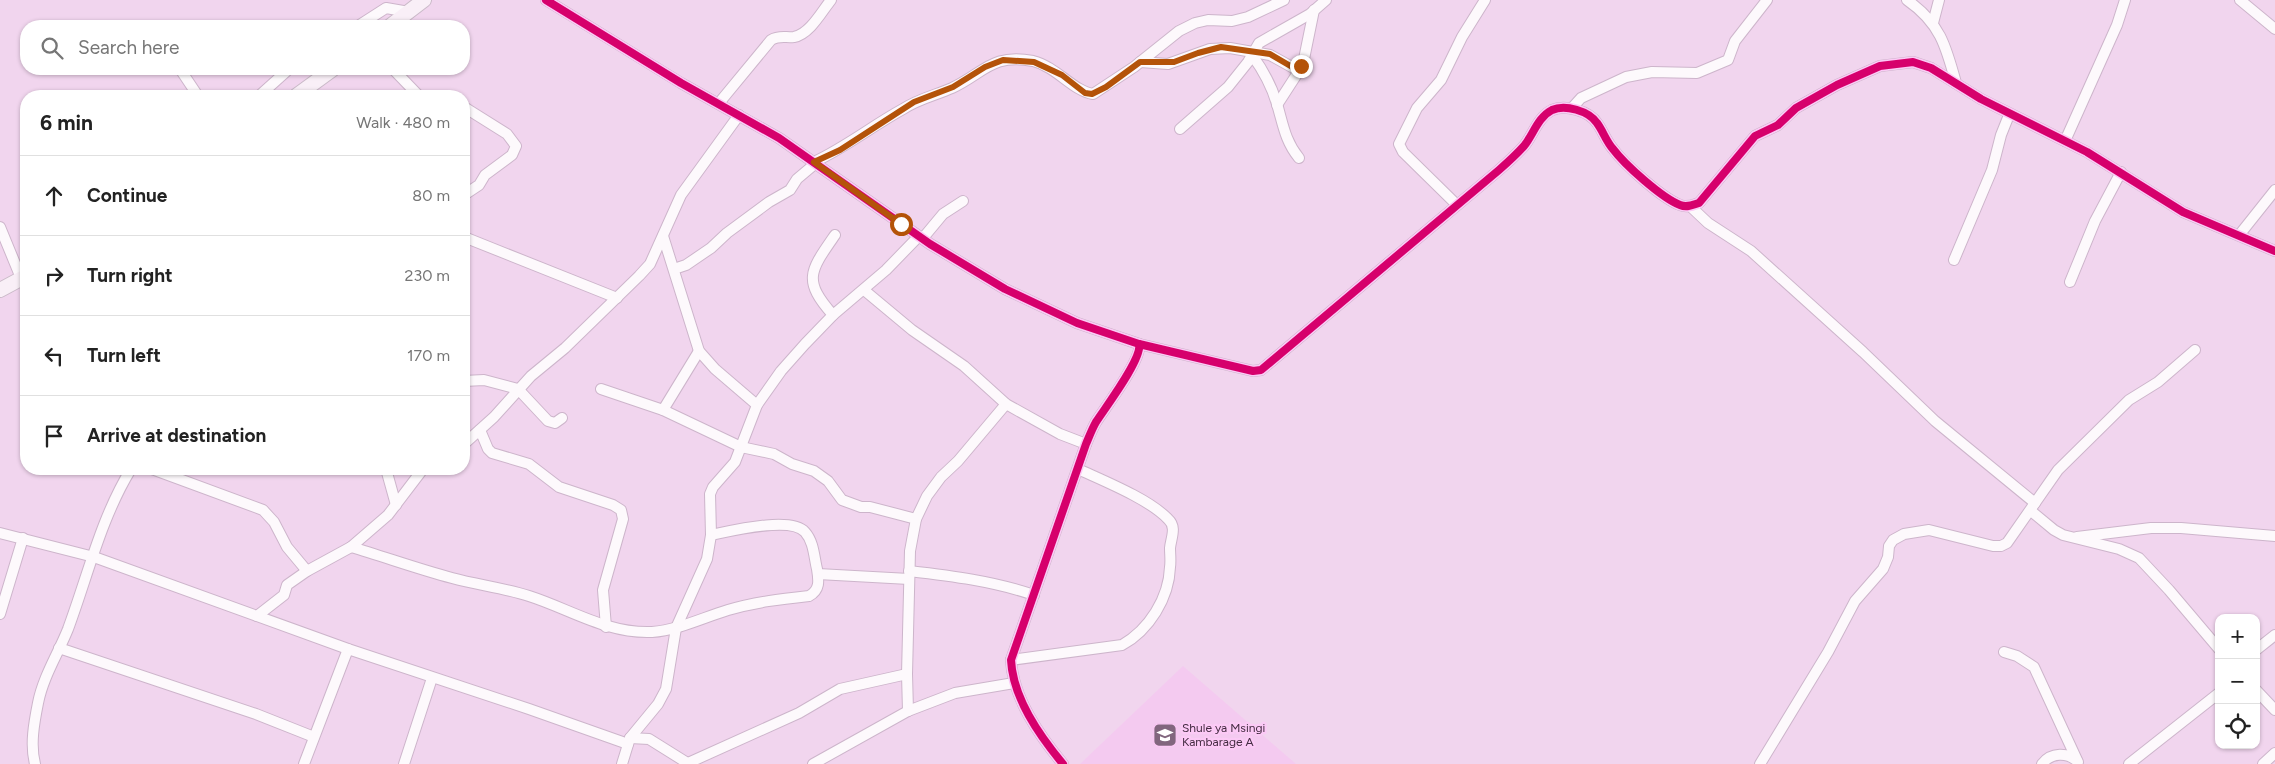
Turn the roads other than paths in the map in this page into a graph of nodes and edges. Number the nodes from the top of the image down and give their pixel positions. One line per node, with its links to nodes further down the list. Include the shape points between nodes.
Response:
1 (424, 0): 13 (main road)
2 (546, 0): 30 (street)
3 (831, 0): 30 (street, via 814,23 800,35 771,40)
4 (1284, 0): 19 (street, via 1248,17 1195,23 1179,31)
5 (1326, 0): 12 (street)
6 (1485, 0): 44 (street, via 1441,80 1414,113 1399,144 1403,152)
7 (1767, 0): 32 (street, via 1735,41 1728,60 1697,72 1652,72 1626,77 1581,98)
8 (1907, 0): 16 (street)
9 (1939, 0): 16 (street)
10 (2125, 0): 37 (street)
11 (2240, 0): 17 (street)
12 (1314, 10): 18 (street, via 1264,40); 20 (street)
13 (409, 12): 14 (street, via 386,8); 15 (main road)
14 (367, 20)
15 (398, 20)
16 (1933, 23): 25 (street, via 1945,42)
17 (2275, 29)
18 (1253, 54): 19 (street, via 1221,47 1174,62); 20 (street, via 1270,54); 31 (street, via 1270,84); 36 (street, via 1228,87)
19 (1140, 62): 39 (street, via 1092,94 1085,93 1062,75 1034,62 995,62 953,87 902,109)
20 (1299, 71): 31 (street)
21 (184, 75): 26 (street)
22 (282, 75): 27 (street)
23 (325, 75): 28 (main road)
24 (399, 75): 29 (street)
25 (1956, 83): 35 (street); 45 (street, via 1931,68 1912,62 1887,64 1862,73 1807,100 1778,125 1754,136 1699,203)
26 (194, 90)
27 (266, 90)
28 (305, 90)
29 (413, 90)
30 (720, 103): 34 (street)
31 (1277, 105): 38 (street, via 1285,135)
32 (1572, 108): 44 (street, via 1551,111 1523,147); 45 (street, via 1596,122 1613,150 1656,190 1682,206)
33 (470, 111): 42 (street, via 507,134 516,146 512,155)
34 (740, 115): 39 (street); 49 (street, via 681,195)
35 (2010, 115): 37 (street); 53 (street, via 1992,170)
36 (1180, 129)
37 (2065, 141): 40 (street)
38 (1300, 158)
39 (815, 163): 50 (street); 55 (street, via 790,190 768,202 711,248)
40 (2121, 172): 47 (street, via 2183,212); 57 (street, via 2095,221)
41 (2275, 190): 47 (street)
42 (470, 191)
43 (963, 201): 50 (street, via 943,214)
44 (1457, 205): 62 (street, via 1261,370 1253,371)
45 (1690, 206): 82 (street, via 1708,223 1750,251)
46 (0, 227): 54 (street)
47 (2240, 234): 52 (street)
48 (835, 235): 61 (street, via 819,258 813,283 818,298)
49 (663, 236): 55 (street); 60 (street, via 650,264)
50 (921, 237): 59 (street); 62 (street, via 1005,289 1050,312)
51 (470, 239): 60 (street)
52 (2275, 251)
53 (1954, 260)
54 (20, 269)
55 (674, 269): 64 (street)
56 (20, 279): 58 (main road)
57 (2070, 282)
58 (0, 290)
59 (864, 290): 61 (street); 68 (street, via 912,330 970,371)
60 (617, 298): 66 (street)
61 (833, 315): 69 (street, via 781,371)
62 (1139, 344): 74 (street, via 1138,355)
63 (2195, 350): 82 (street, via 2158,382 2129,400 2091,436 2058,470)
64 (699, 351): 69 (street); 70 (street)
65 (470, 381): 66 (street, via 484,380)
66 (518, 389): 71 (street, via 548,421 555,423); 72 (street)
67 (601, 389): 70 (street)
68 (1006, 404): 74 (street, via 1060,434); 83 (street, via 941,477)
69 (757, 405): 75 (street)
70 (663, 410): 75 (street)
71 (562, 418)
72 (480, 430): 73 (street); 97 (street, via 492,453 529,464 559,487 621,510 623,519 603,590)
73 (470, 439)
74 (1086, 444): 76 (street)
75 (741, 447): 83 (street, via 774,454 814,471 828,481 842,500); 85 (street, via 735,462 710,494)
76 (1078, 469): 94 (street); 105 (street, via 1155,508 1171,522 1170,567 1164,595 1143,629 1122,645)
77 (128, 475): 90 (street, via 114,499)
78 (168, 475): 91 (street, via 263,510)
79 (388, 475): 81 (street)
80 (418, 475): 81 (street)
81 (396, 505): 89 (street)
82 (2033, 507): 88 (street, via 2054,530); 124 (street, via 2007,543 2001,546 1929,530 1904,534 1893,540 1888,546 1883,569 1855,601)
83 (916, 519): 93 (street)
84 (0, 533): 87 (street)
85 (711, 535): 92 (street, via 784,524 800,528 811,541); 98 (street, via 700,577)
86 (2275, 536): 88 (street, via 2151,528)
87 (23, 538): 90 (street); 95 (street)
88 (2072, 538): 100 (street, via 2119,549 2140,558)
89 (351, 547): 91 (street); 97 (street, via 528,596)
90 (94, 556): 96 (street); 102 (street)
91 (307, 571): 96 (street, via 287,585 284,595)
92 (818, 574): 93 (street); 98 (street, via 818,588 810,596 759,602)
93 (909, 575): 94 (street, via 976,579); 106 (street)
94 (1034, 595): 105 (street)
95 (0, 614)
96 (257, 616): 103 (street)
97 (606, 627): 98 (street, via 651,632)
98 (676, 628): 114 (street, via 663,697)
99 (2275, 635): 101 (street)
100 (2215, 644)
101 (2260, 647)
102 (59, 648): 113 (street); 119 (street, via 38,702 33,739)
103 (348, 649): 107 (street); 113 (street)
104 (2004, 652): 116 (street, via 2034,667)
105 (1011, 660): 108 (street)
106 (907, 674): 112 (street); 117 (street, via 840,689 798,713)
107 (432, 678): 114 (street); 121 (street)
108 (1014, 683): 112 (street, via 955,693); 118 (street, via 1029,715)
109 (2260, 694): 111 (street)
110 (2215, 696): 126 (street)
111 (2275, 710)
112 (908, 711): 123 (street)
113 (314, 737): 120 (street)
114 (629, 741): 117 (street, via 649,739); 122 (street)
115 (2275, 753): 127 (street)
116 (2078, 762): 125 (street, via 2059,754)
117 (688, 763)
118 (1061, 763)
119 (35, 764)
120 (304, 764)
121 (404, 764)
122 (622, 764)
123 (813, 764)
124 (1760, 764)
125 (2042, 764)
126 (2129, 764)
127 (2263, 764)

